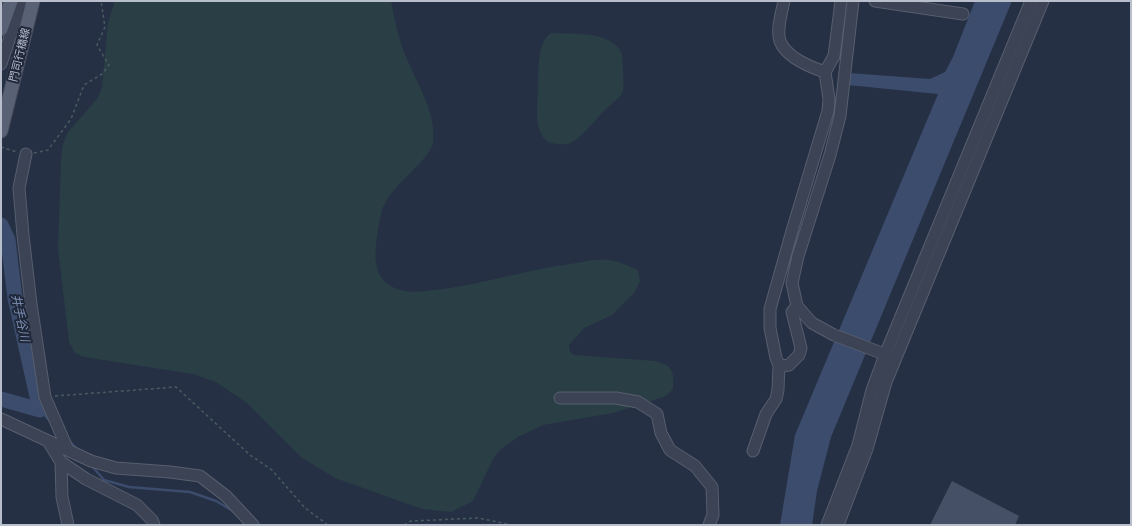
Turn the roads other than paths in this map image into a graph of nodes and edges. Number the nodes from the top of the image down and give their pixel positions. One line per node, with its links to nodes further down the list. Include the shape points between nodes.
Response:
1 (11, 1): 11 (main road)
2 (22, 1): 12 (street)
3 (34, 1): 14 (main road, 門司行橋線)
4 (784, 1): 13 (street, via 780,41 797,59)
5 (841, 1): 13 (street, via 834,56)
6 (853, 1): 16 (street, via 840,116 792,284)
7 (1031, 1): 17 (street)
8 (1043, 1): 18 (street)
9 (882, 2): 10 (street)
10 (963, 14)
11 (1, 29)
12 (1, 64)
13 (825, 72): 19 (street, via 828,111 770,309 770,328)
14 (1, 132)
15 (26, 154): 23 (street, via 20,188 23,235 45,397)
16 (797, 306): 17 (street, via 812,323 834,335); 19 (street, via 792,312 801,348 799,355 789,365)
17 (881, 353): 18 (street); 30 (street, via 858,445)
18 (896, 359): 31 (street, via 886,382 867,449)
19 (779, 365): 24 (street, via 776,399 766,414)
20 (560, 398): 29 (street, via 616,398 638,402 657,414 661,433 670,450 695,466 712,487 713,515)
21 (1, 418): 22 (street)
22 (48, 441): 23 (street); 25 (street)
23 (68, 450): 28 (street, via 91,461 116,468 200,476 226,496)
24 (752, 451)
25 (61, 462): 26 (street, via 62,497); 27 (street, via 86,479 137,505)
26 (68, 525)
27 (154, 525)
28 (253, 525)
29 (709, 525)
30 (827, 525)
31 (838, 525)

